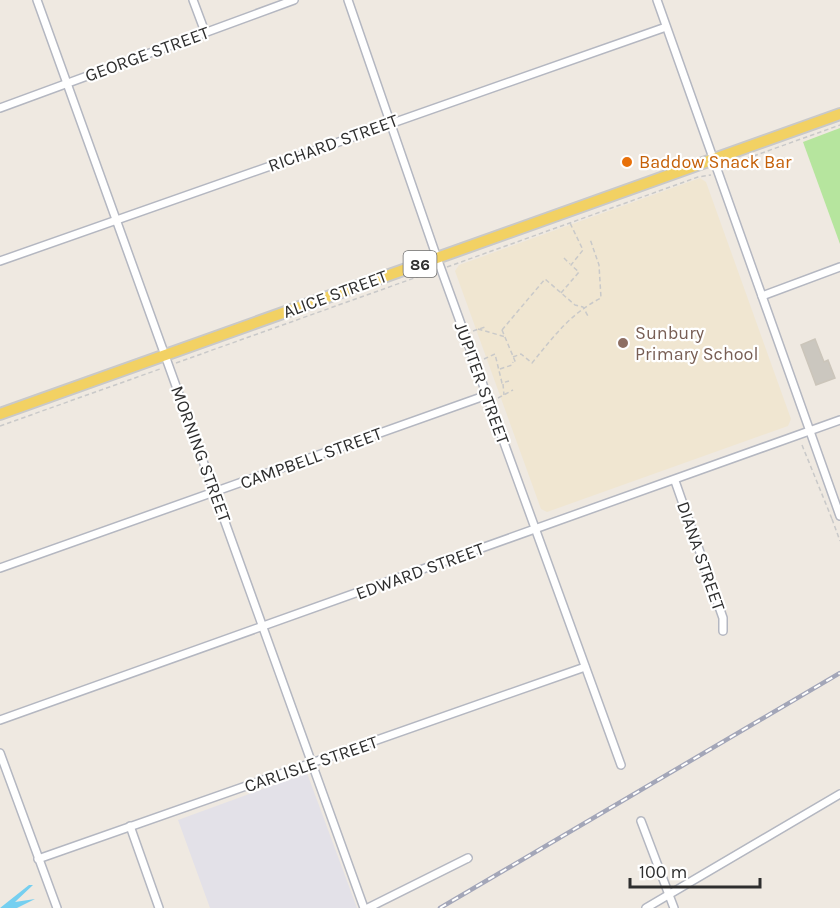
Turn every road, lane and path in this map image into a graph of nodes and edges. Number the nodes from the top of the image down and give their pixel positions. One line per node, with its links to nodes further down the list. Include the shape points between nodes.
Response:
1 (37, 0): 8 (street, MORNING STREET)
2 (193, 0): 7 (street)
3 (294, 0): 7 (street, GEORGE STREET)
4 (348, 0): 11 (street, JUPITER STREET)
5 (657, 0): 6 (street)
6 (666, 27): 11 (street, RICHARD STREET); 13 (street)
7 (205, 32): 8 (street, GEORGE STREET)
8 (66, 83): 9 (street, GEORGE STREET); 16 (street, MORNING STREET)
9 (0, 108)
10 (840, 114): 13 (main road, ALICE STREET / 86)
11 (389, 122): 16 (street, RICHARD STREET); 19 (street, JUPITER STREET)
12 (840, 125): 14 (path)
13 (712, 160): 19 (main road, ALICE STREET / 86); 27 (street)
14 (724, 170)
15 (710, 176): 17 (path)
16 (115, 220): 21 (street, RICHARD STREET); 34 (street, MORNING STREET)
17 (570, 222): 22 (path, via 583,250); 23 (path)
18 (590, 239): 28 (path, via 599,265 601,298)
19 (437, 258): 34 (main road, ALICE STREET / 86); 43 (street, JUPITER STREET)
20 (564, 258): 22 (path)
21 (0, 261)
22 (571, 264): 26 (path, via 579,272)
23 (450, 266)
24 (840, 267): 27 (street)
25 (432, 272): 37 (path)
26 (561, 293): 28 (path); 33 (path, via 545,279 501,329)
27 (762, 296): 49 (street)
28 (583, 307): 29 (path); 35 (path, via 532,363 521,354)
29 (589, 318)
30 (485, 327): 31 (path)
31 (478, 329): 32 (path); 33 (path)
32 (473, 331)
33 (506, 338): 35 (path)
34 (165, 355): 46 (main road, ALICE STREET / 86); 52 (street, MORNING STREET)
35 (513, 357): 39 (path, via 512,365)
36 (483, 359): 39 (path, via 495,354)
37 (175, 364)
38 (162, 368): 48 (path)
39 (500, 369): 41 (path)
40 (509, 381): 41 (path)
41 (503, 383): 44 (path)
42 (513, 390): 44 (path)
43 (486, 395): 52 (street, CAMPBELL STREET); 57 (street, JUPITER STREET)
44 (504, 395): 45 (path)
45 (498, 398)
46 (0, 414)
47 (840, 420): 49 (street, EDWARD STREET)
48 (0, 426)
49 (810, 432): 51 (street, EDWARD STREET); 53 (street)
50 (802, 445): 55 (path)
51 (675, 481): 57 (street, EDWARD STREET); 61 (street, DIANA STREET, via 723,618)
52 (214, 492): 59 (street, CAMPBELL STREET); 60 (street, MORNING STREET)
53 (838, 505): 54 (street)
54 (840, 516)
55 (832, 518): 56 (path); 58 (path)
56 (840, 527)
57 (535, 530): 60 (street, EDWARD STREET); 62 (street, JUPITER STREET)
58 (840, 541)
59 (0, 568)
60 (262, 626): 63 (street, EDWARD STREET); 65 (street, MORNING STREET)
61 (723, 631)
62 (585, 667): 65 (street, CARLISLE STREET); 66 (street, JUPITER STREET)
63 (0, 720)
64 (0, 753): 71 (street)
65 (312, 765): 69 (street, CARLISLE STREET); 75 (street, MORNING STREET)
66 (621, 765)
67 (840, 794): 72 (street)
68 (640, 821): 72 (street)
69 (130, 826): 71 (street, CARLISLE STREET); 74 (street)
70 (468, 858): 75 (street)
71 (38, 859): 73 (street)
72 (669, 894): 76 (street); 77 (street)
73 (57, 908)
74 (159, 908)
75 (366, 908)
76 (646, 908)
77 (674, 908)

